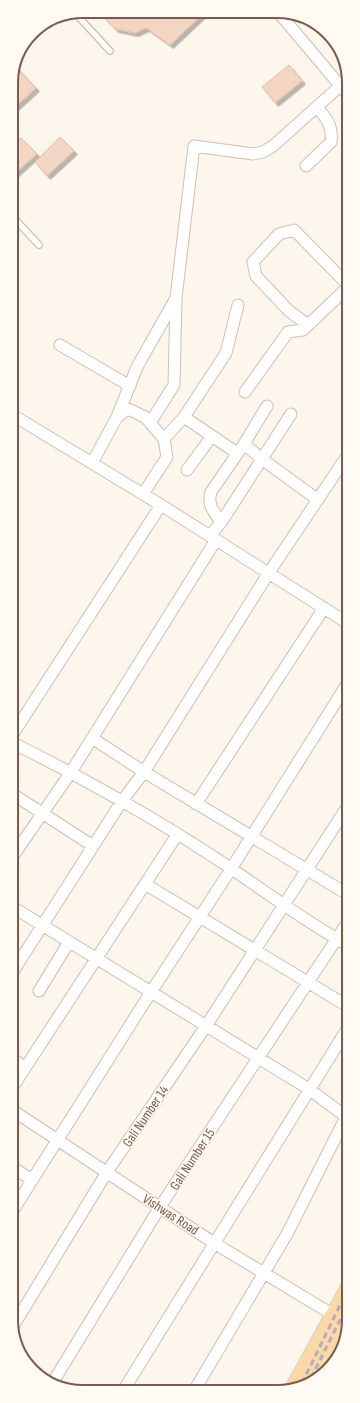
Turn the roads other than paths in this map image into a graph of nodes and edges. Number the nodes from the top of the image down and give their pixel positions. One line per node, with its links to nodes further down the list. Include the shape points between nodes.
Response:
1 (80, 18): 3 (lane)
2 (284, 19): 4 (street)
3 (110, 50)
4 (340, 86): 5 (street); 6 (street)
5 (342, 88)
6 (317, 106): 7 (street, via 329,121 332,142); 12 (street, via 263,152 248,154 194,146)
7 (306, 166)
8 (18, 222): 9 (lane)
9 (39, 245)
10 (342, 280): 14 (street, via 294,230 279,234 253,262 256,276 289,310)
11 (342, 292): 14 (street)
12 (176, 294): 16 (street); 23 (street, via 174,385)
13 (238, 305): 22 (street, via 226,352)
14 (308, 325): 17 (street, via 303,330 288,332)
15 (60, 345): 16 (street)
16 (130, 386): 20 (street)
17 (244, 392)
18 (267, 406): 26 (street)
19 (291, 414): 28 (street)
20 (117, 417): 23 (street, via 128,410 145,417); 30 (street)
21 (18, 418): 30 (street)
22 (184, 418): 24 (street); 25 (street)
23 (150, 423): 25 (street)
24 (212, 436): 27 (street); 31 (street)
25 (164, 439): 32 (street, via 167,457)
26 (244, 444): 27 (street); 28 (street)
27 (238, 453): 35 (street, via 208,499)
28 (262, 459): 33 (street); 35 (street)
29 (342, 462): 33 (street)
30 (92, 463): 32 (street)
31 (187, 470)
32 (143, 494): 34 (street)
33 (318, 500): 37 (street)
34 (161, 505): 36 (street); 41 (street)
35 (221, 522): 36 (street)
36 (213, 538): 37 (street); 42 (street)
37 (268, 574): 38 (street); 45 (street)
38 (324, 608): 39 (street); 48 (street)
39 (342, 620)
40 (342, 692): 52 (street)
41 (18, 726)
42 (92, 738): 44 (street); 45 (street)
43 (18, 746): 44 (street)
44 (71, 772): 47 (street); 49 (street)
45 (144, 772): 47 (street); 48 (street)
46 (18, 798): 49 (street)
47 (122, 801): 51 (street); 53 (street)
48 (196, 804): 52 (street)
49 (42, 814): 53 (street); 54 (street)
50 (342, 815): 56 (street, Gali Number 14)
51 (177, 835): 55 (street); 57 (street)
52 (251, 837): 55 (street); 56 (street)
53 (93, 846): 62 (street)
54 (18, 850)
55 (232, 869): 59 (street); 61 (street)
56 (306, 871): 58 (street); 59 (street, Gali Number 14)
57 (145, 884): 61 (street); 68 (street)
58 (342, 891)
59 (284, 906): 64 (street); 67 (street, Gali Number 14)
60 (18, 910): 62 (street)
61 (200, 917): 67 (street); 72 (street)
62 (42, 925): 65 (street); 69 (street)
63 (342, 930): 64 (street, Gali Number 15)
64 (336, 939): 66 (street); 70 (street, Gali Number 15)
65 (69, 942): 68 (street); 71 (street)
66 (342, 942)
67 (255, 950): 70 (street); 74 (street, Gali Number 14)
68 (96, 958): 72 (street); 78 (street)
69 (18, 963)
70 (308, 982): 73 (street); 76 (street, Gali Number 15)
71 (39, 991)
72 (151, 992): 74 (street); 84 (street)
73 (342, 1003)
74 (206, 1026): 76 (street); 86 (street, Gali Number 14)
75 (342, 1037): 80 (street)
76 (258, 1058): 80 (street); 89 (street, Gali Number 15)
77 (18, 1063): 78 (street)
78 (25, 1068): 79 (street)
79 (18, 1079)
80 (309, 1089): 82 (street); 90 (street)
81 (18, 1114): 84 (street, Vishwas Road)
82 (342, 1114)
83 (342, 1128): 91 (street)
84 (57, 1140): 86 (street, Vishwas Road); 87 (street)
85 (18, 1171): 87 (street)
86 (107, 1172): 89 (street, Vishwas Road); 93 (street, Gali Number 14)
87 (32, 1180): 88 (street)
88 (18, 1202)
89 (160, 1207): 90 (street, Vishwas Road); 95 (street, Gali Number 15)
90 (214, 1243): 91 (street, Vishwas Road); 97 (street)
91 (265, 1274): 92 (street, Vishwas Road); 98 (street)
92 (339, 1317): 94 (main road); 96 (main road)
93 (18, 1318)
94 (322, 1366)
95 (55, 1379)
96 (298, 1382)
97 (127, 1385)
98 (198, 1385)

